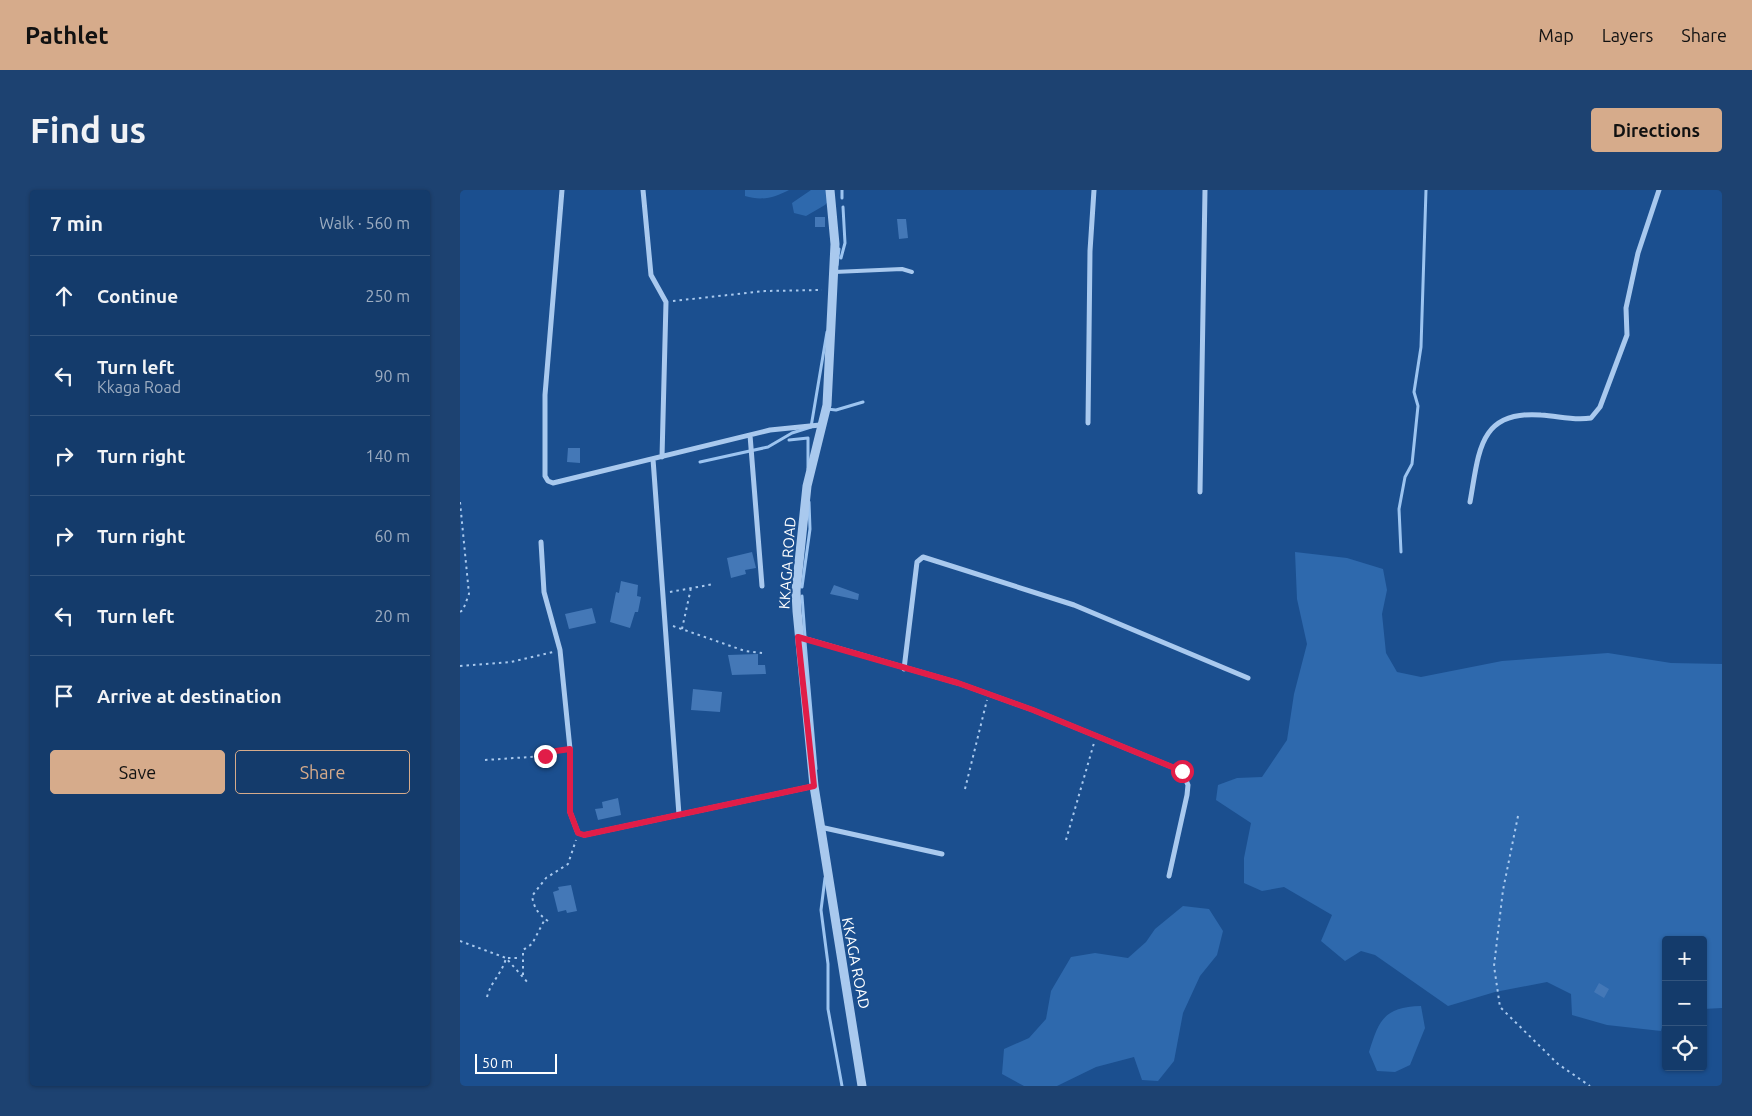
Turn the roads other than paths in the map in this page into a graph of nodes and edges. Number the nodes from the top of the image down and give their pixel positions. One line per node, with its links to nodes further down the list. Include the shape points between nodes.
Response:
1 (562, 190): 13 (street, via 545,396 545,476 553,482)
2 (643, 190): 12 (street, via 651,275 666,302)
3 (830, 190): 7 (street, KKAGA ROAD, via 835,227)
4 (1094, 190): 9 (street)
5 (1205, 190): 14 (street)
6 (1659, 190): 15 (street, via 1638,253 1626,308 1627,335 1600,407 1591,418 1575,420 1526,414 1507,417 1487,432)
7 (834, 272): 8 (lane, via 902,269); 10 (street, KKAGA ROAD, via 827,405)
8 (912, 272)
9 (1088, 423)
10 (820, 425): 11 (street); 18 (street, KKAGA ROAD, via 807,486 796,590)
11 (750, 435): 12 (street); 17 (street)
12 (662, 457): 13 (street)
13 (653, 459): 22 (street)
14 (1200, 492)
15 (1470, 502)
16 (541, 542): 22 (street, via 544,592 560,650 570,749 570,812 578,833 584,835)
17 (762, 586)
18 (798, 637): 19 (street); 21 (street, KKAGA ROAD)
19 (904, 669): 20 (street, via 916,562 923,557 1074,605); 25 (street, via 958,683 1033,710 1182,771 1186,777 1187,795)
20 (1248, 678)
21 (814, 786): 22 (street); 23 (street, KKAGA ROAD)
22 (679, 815)
23 (820, 827): 24 (street); 26 (street, KKAGA ROAD)
24 (942, 854)
25 (1169, 876)
26 (862, 1086)

